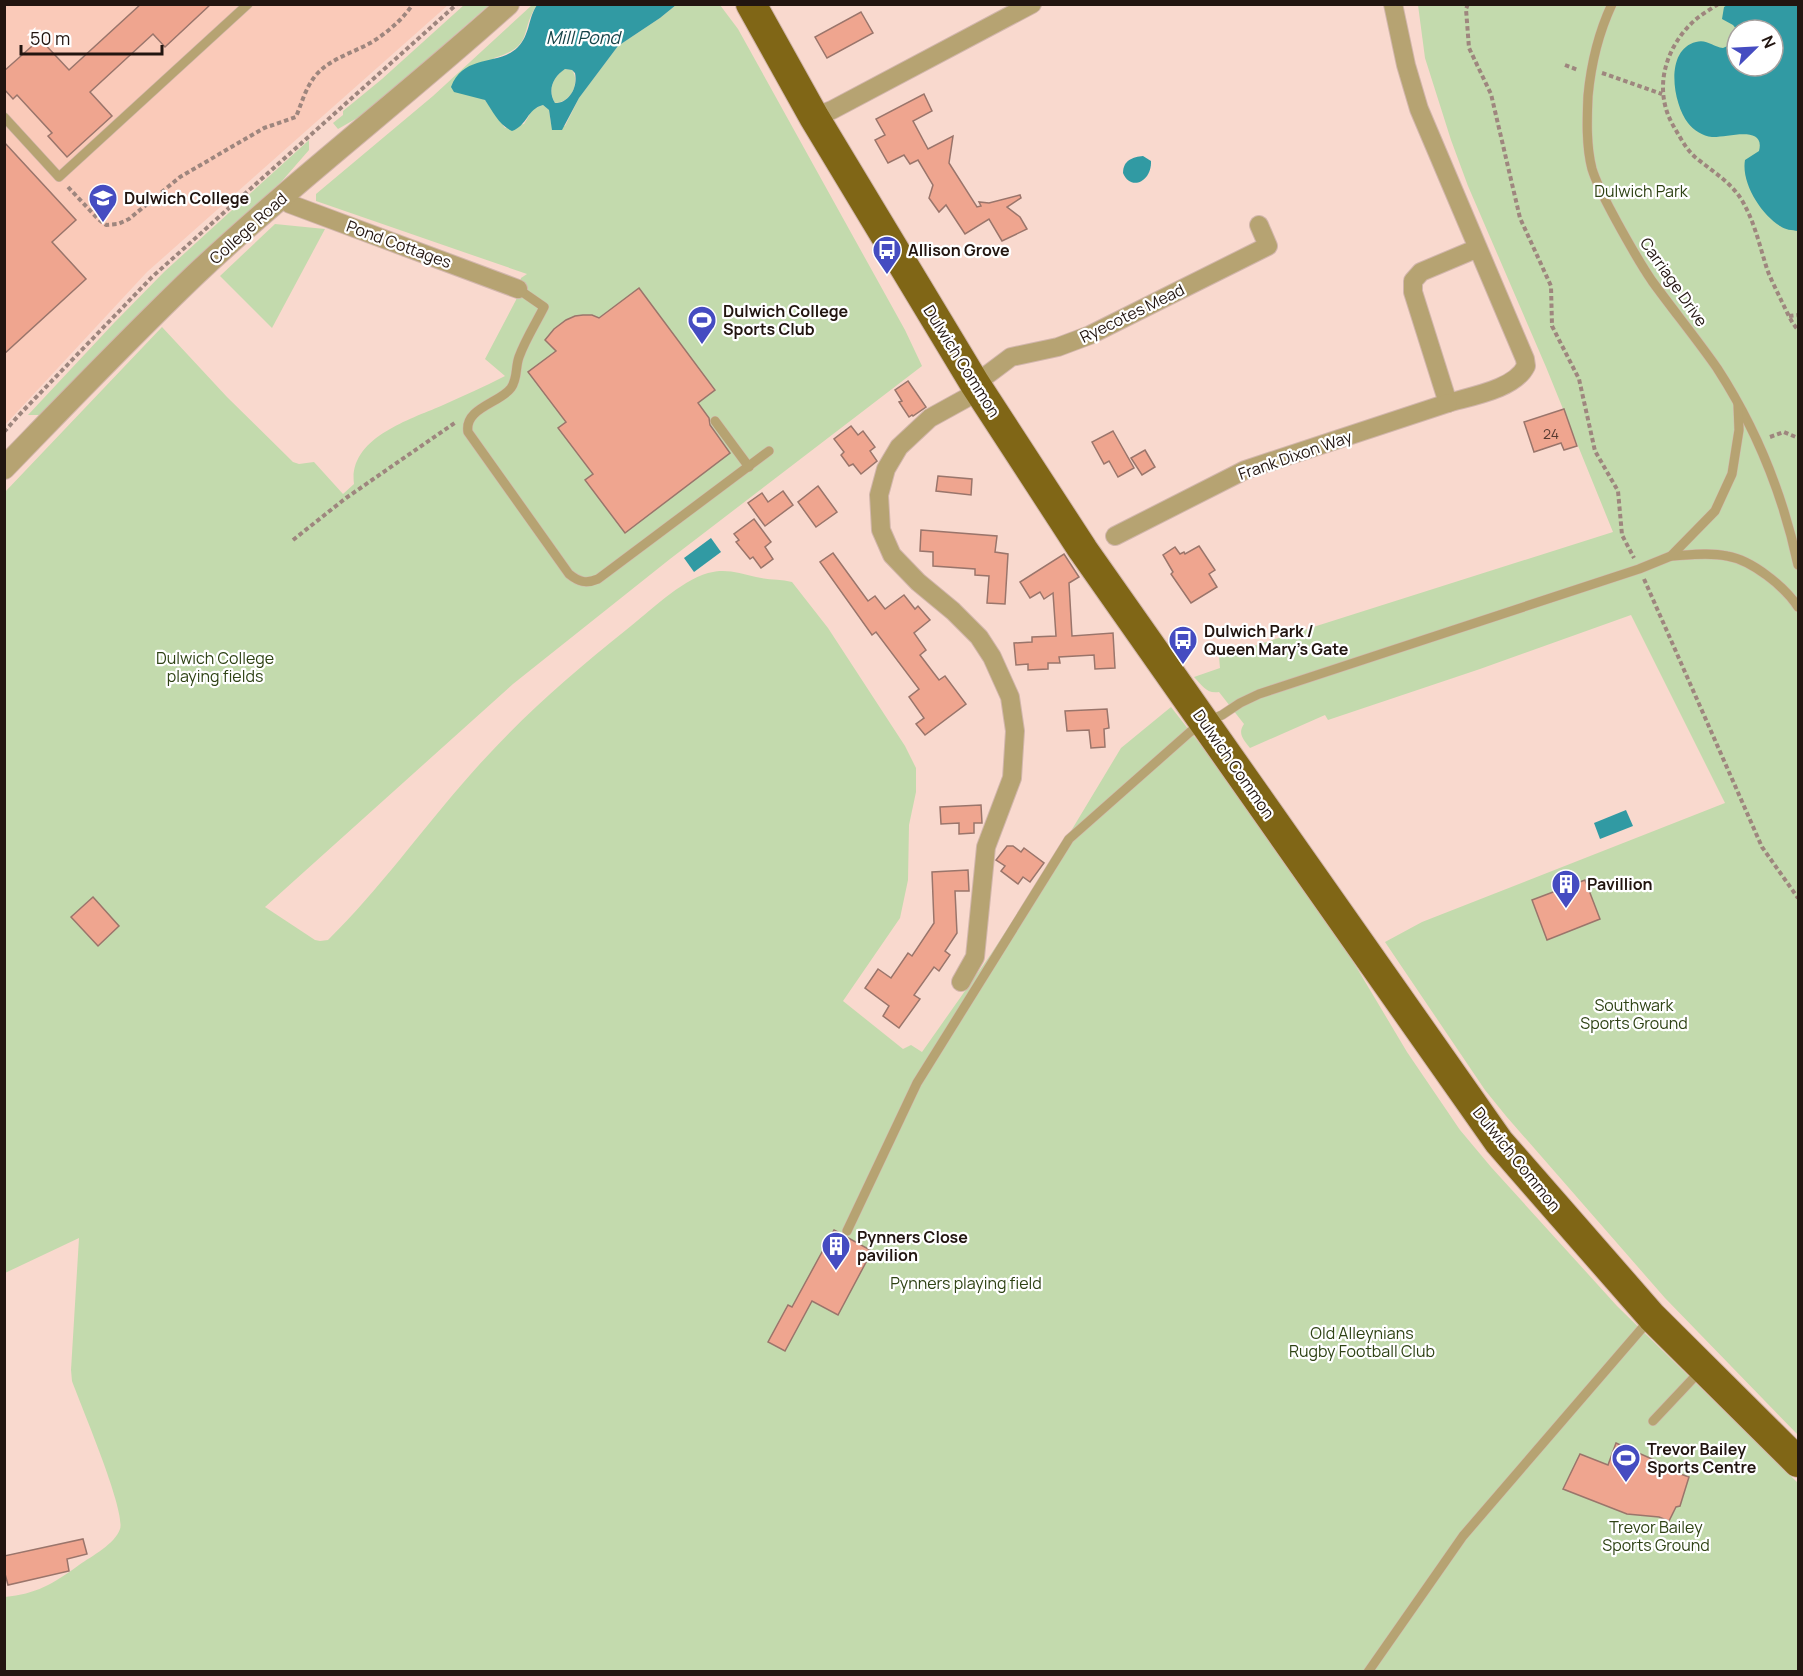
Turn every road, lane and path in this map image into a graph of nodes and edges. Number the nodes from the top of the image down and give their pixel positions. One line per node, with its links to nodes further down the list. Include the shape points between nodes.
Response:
1 (248, 4): 15 (lane)
2 (414, 4): 15 (path, via 392,28 317,75 296,117 264,128 180,177 129,219 106,225)
3 (457, 4): 28 (path, College Road, via 152,277)
4 (508, 4): 16 (street, College Road)
5 (751, 4): 14 (highway, Dulwich Common)
6 (1032, 4): 14 (street)
7 (1393, 4): 18 (street, Frank Dixon Way, via 1419,109)
8 (1468, 4): 38 (path, via 1469,48 1491,94 1521,218 1551,286 1552,326 1579,379 1595,451 1618,491 1622,536)
9 (1612, 4): 11 (lane, Carriage Drive)
10 (1718, 4): 12 (path, via 1697,18 1670,52)
11 (1590, 69): 12 (path); 25 (lane, Carriage Drive, via 1588,144 1601,193 1651,279)
12 (1662, 94): 21 (path, via 1671,122 1694,156 1734,188 1744,203)
13 (4, 117): 15 (lane)
14 (814, 117): 23 (highway, Dulwich Common)
15 (59, 177)
16 (282, 198): 19 (street, Pond Cottages); 33 (street, College Road, via 196,274)
17 (1259, 225): 23 (street, Ryecotes Mead, via 1268,246 1090,335 1011,357)
18 (1478, 248): 24 (street, via 1420,272 1413,281 1413,292); 24 (street, Frank Dixon Way, via 1526,366 1517,378 1503,386)
19 (518, 289): 26 (lane, via 544,307 518,358 516,380 509,391)
20 (1798, 315): 21 (path)
21 (1789, 316): 22 (path)
22 (1798, 330)
23 (977, 388): 40 (highway, Dulwich Common, via 1087,556); 42 (street, via 930,418 898,447 886,469 879,495 881,530 892,555 979,637 1010,697 1015,732 1012,778 986,847 975,957)
24 (1448, 404): 34 (street, Frank Dixon Way, via 1245,470)
25 (1738, 404): 30 (lane, Carriage Drive); 36 (lane, via 1736,452 1724,494 1715,511)
26 (473, 414): 32 (lane, via 467,428 470,437 569,574 584,583 598,579); 35 (path, via 455,422)
27 (715, 422): 32 (lane)
28 (4, 432)
29 (1798, 438): 30 (path, via 1784,432)
30 (1758, 441): 37 (lane, Carriage Drive, via 1785,512)
31 (769, 451): 32 (lane)
32 (748, 467)
33 (4, 468)
34 (1115, 536)
35 (293, 540)
36 (1671, 556): 38 (lane); 39 (lane, via 1729,556 1774,580)
37 (1798, 565)
38 (1639, 569): 40 (lane, via 1259,694); 41 (path, via 1762,847)
39 (1798, 607)
40 (1205, 722): 43 (lane, via 1069,839 917,1083); 44 (highway, Dulwich Common, via 1499,1142)
41 (1798, 898)
42 (961, 981)
43 (847, 1231)
44 (1652, 1317): 45 (highway, Dulwich Common); 48 (lane, via 1463,1536)
45 (1702, 1368): 46 (lane); 47 (highway, Dulwich Common)
46 (1653, 1422)
47 (1798, 1462)
48 (1368, 1671)

